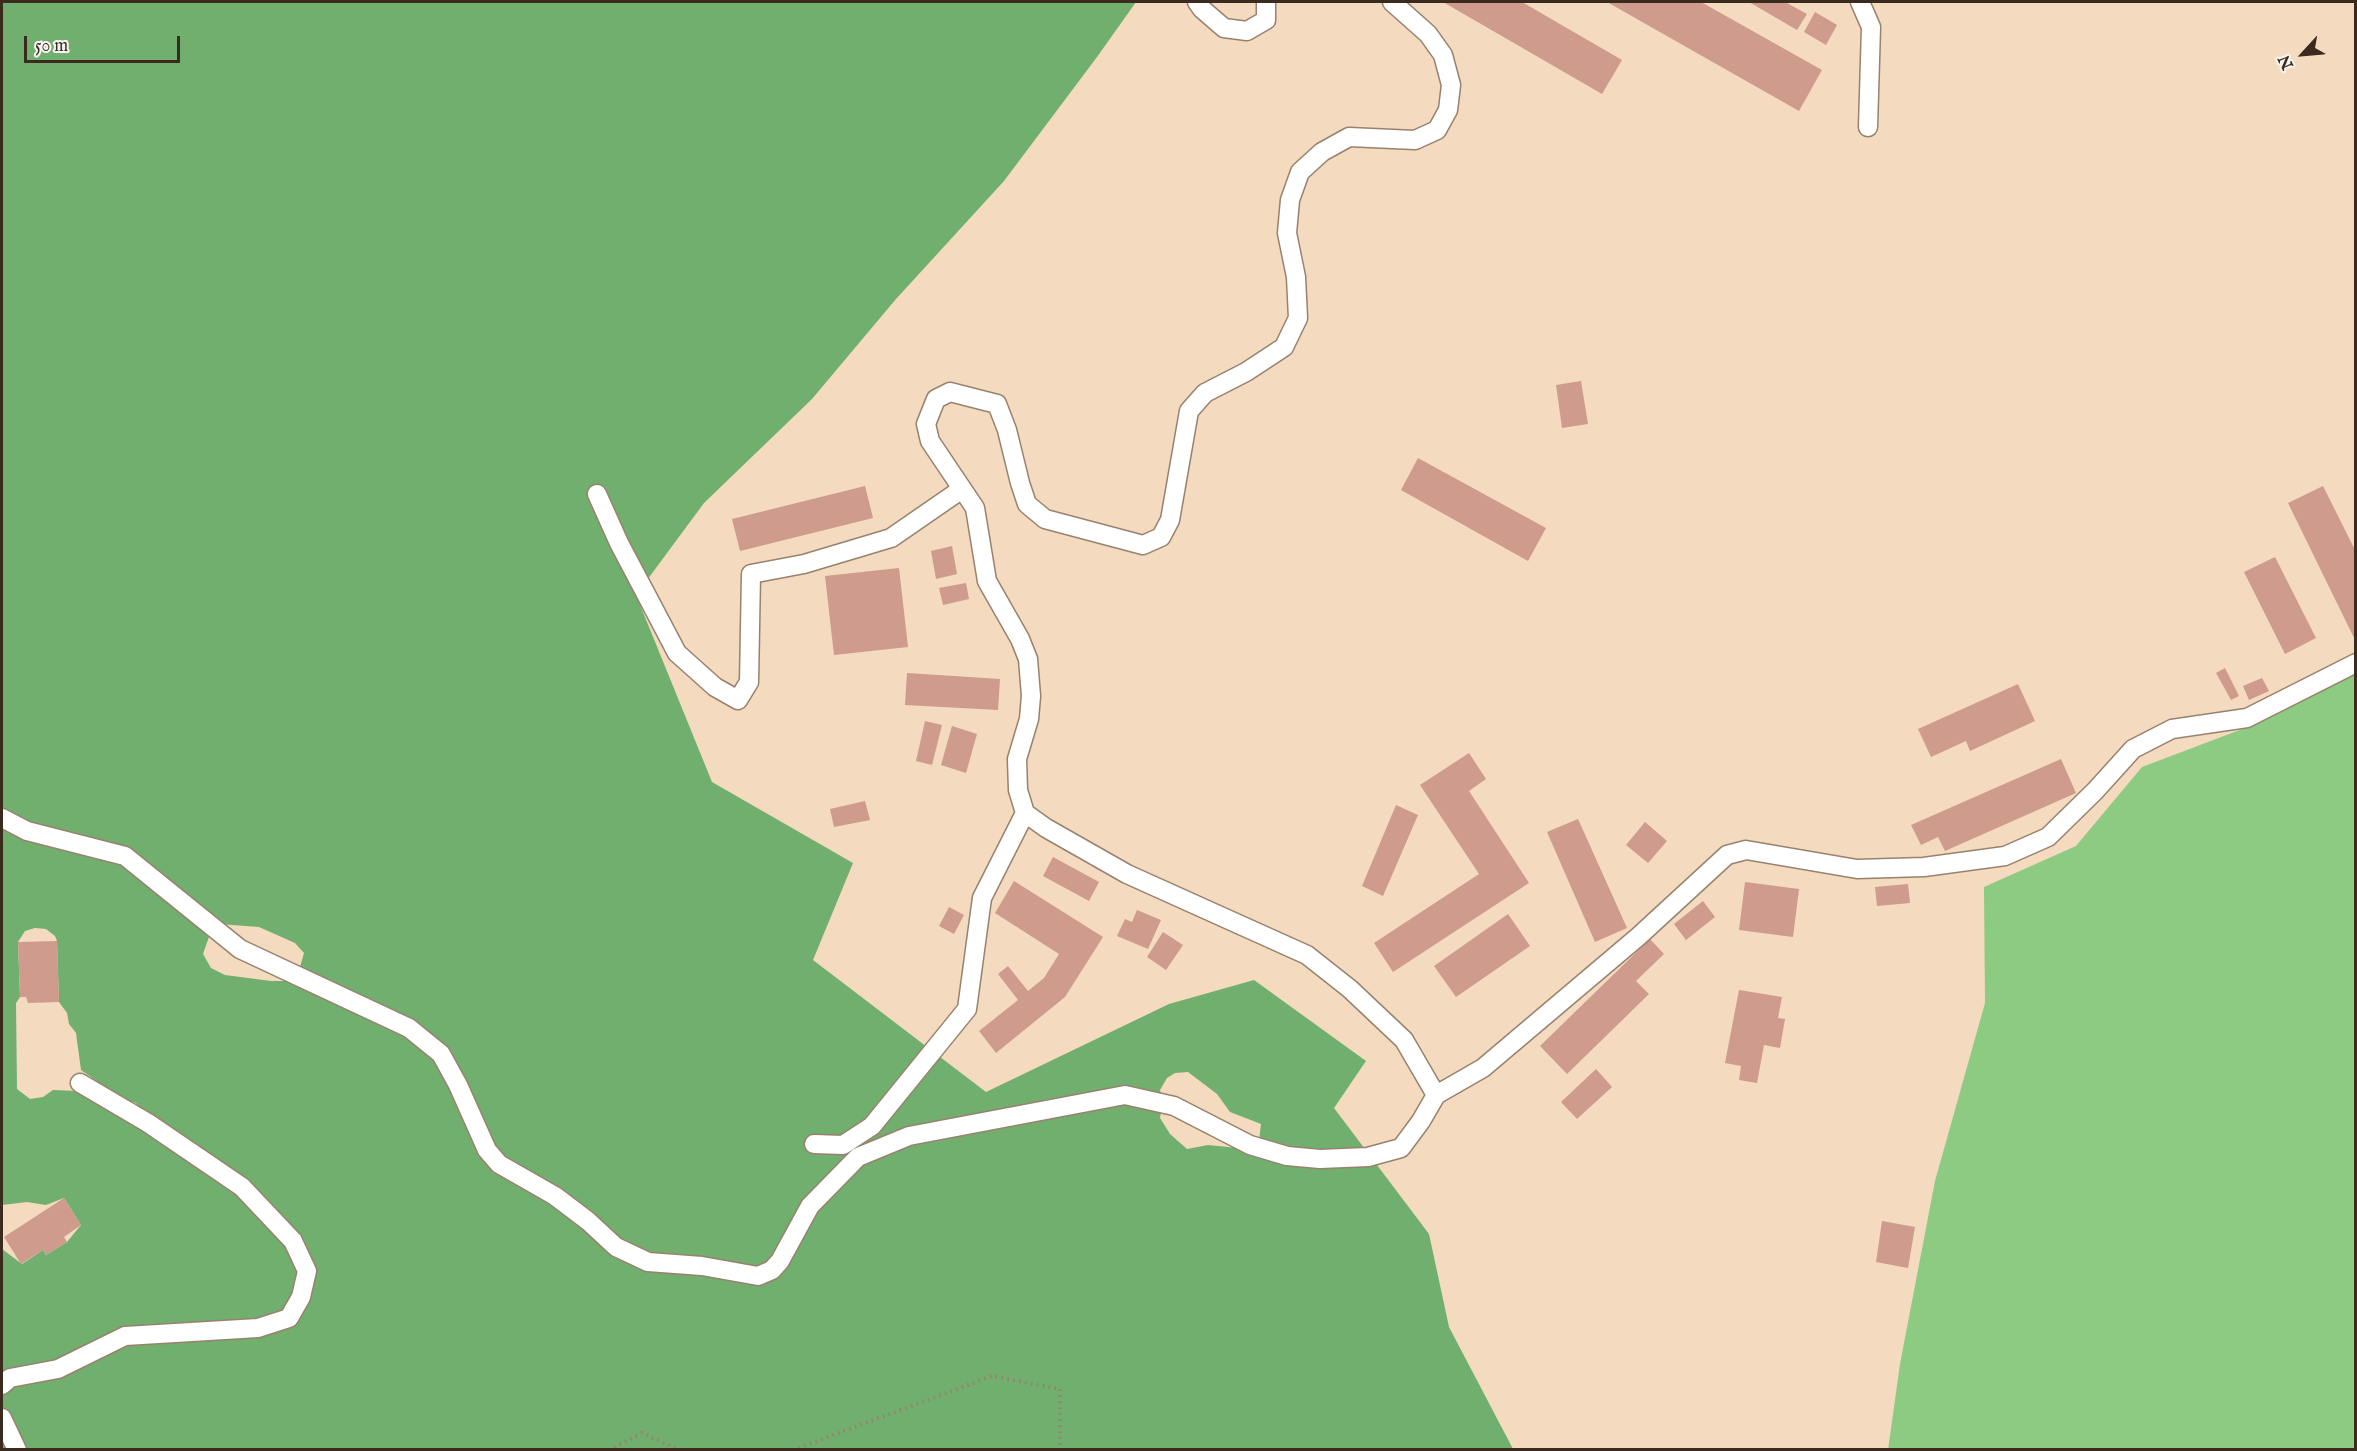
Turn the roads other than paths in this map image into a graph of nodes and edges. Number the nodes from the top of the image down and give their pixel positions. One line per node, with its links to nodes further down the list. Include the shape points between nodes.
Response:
1 (1197, 2): 2 (street, via 1224,28 1247,32 1266,20)
2 (1266, 2)
3 (1392, 2): 6 (street, via 1428,34 1443,55 1451,85 1448,110 1437,130 1415,140 1349,137 1322,152 1300,172 1290,200 1287,233 1296,277 1298,318 1284,348 1205,393 1189,411 1170,520 1161,537 1143,546 1045,519 1027,504 997,404 950,392 936,399 926,424 930,441)
4 (1860, 2): 5 (street, via 1871,27)
5 (1868, 128)
6 (962, 489): 7 (street, via 891,538 804,564 751,574 749,682 738,700 715,687 677,653); 9 (street, via 975,508 987,581 1028,659 1029,719 1017,759 1018,790)
7 (597, 494)
8 (2355, 663): 12 (street, via 2247,718 2172,729 2133,749 2048,837 2004,856 1924,867 1857,869 1746,850 1727,855 1639,936 1483,1068)
9 (1026, 813): 12 (street, via 1127,874 1307,955 1404,1040); 13 (street, via 982,898 967,1009 872,1126 843,1144)
10 (2, 818): 12 (street, via 27,831 125,856 240,949 409,1028 441,1054 487,1150 499,1164 555,1196 616,1246 648,1262 758,1276 772,1270 810,1206 858,1157 909,1136 1125,1095 1174,1106 1250,1145 1287,1156 1320,1160 1368,1157 1401,1148)
11 (80, 1083): 14 (street, via 148,1123 242,1187 293,1241 307,1271 301,1297 289,1318 258,1328 125,1336 58,1369 10,1378)
12 (1436, 1095)
13 (814, 1144)
14 (2, 1385)
15 (2, 1418): 16 (street)
16 (17, 1449)

